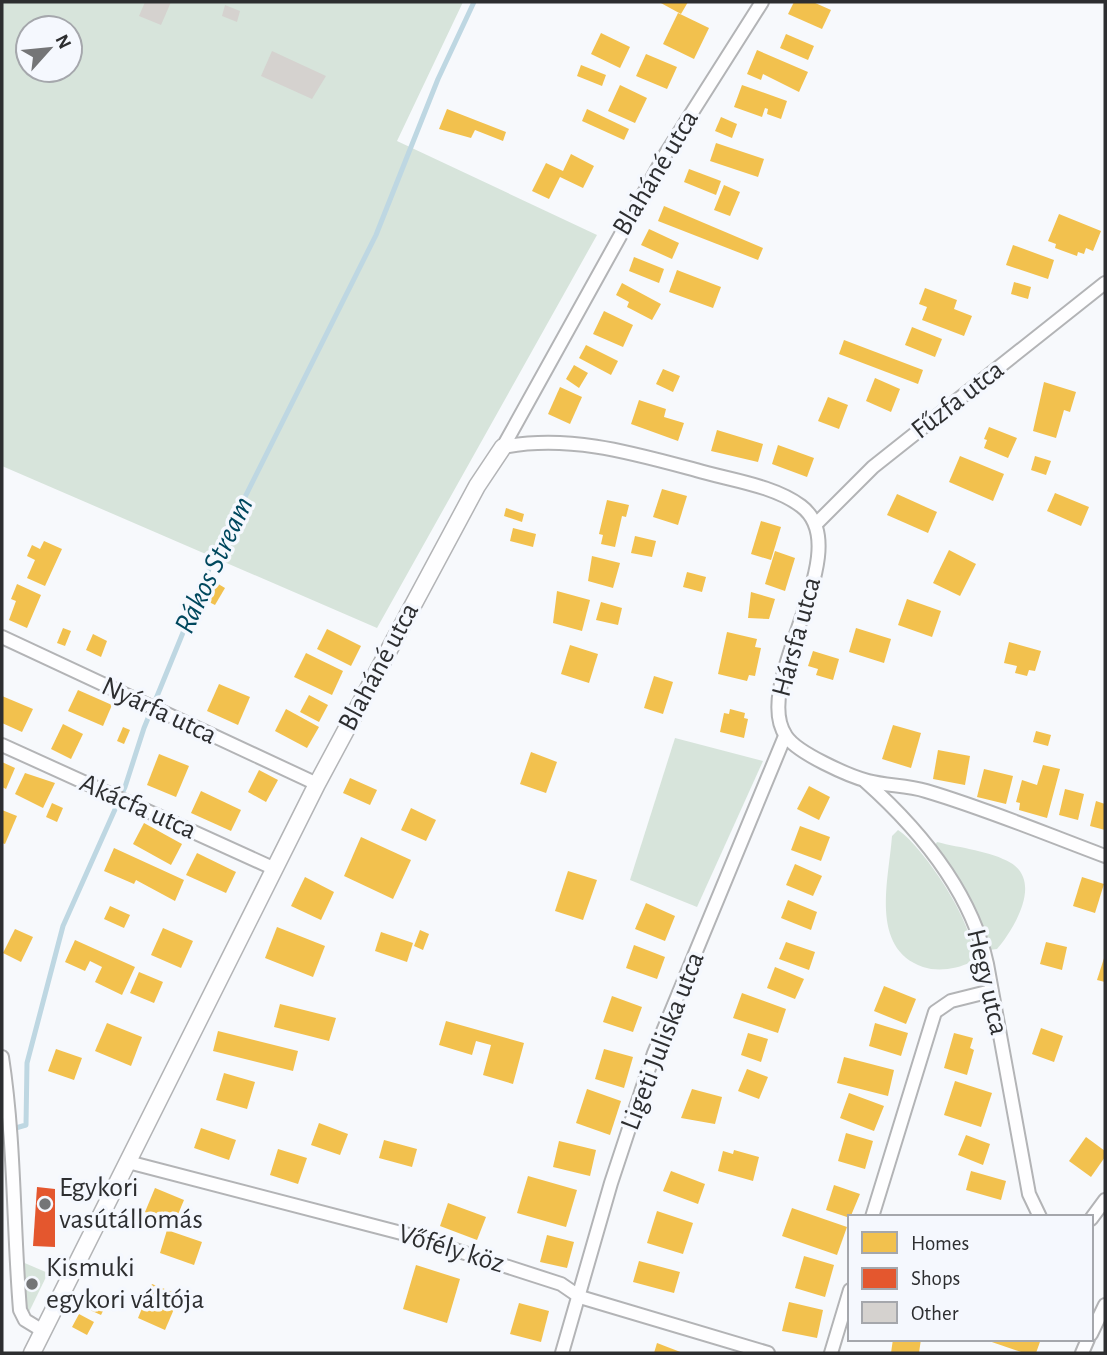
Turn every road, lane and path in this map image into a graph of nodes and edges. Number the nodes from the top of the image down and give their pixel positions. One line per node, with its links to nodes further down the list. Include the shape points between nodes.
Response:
1 (762, 2): 3 (street, Blaháné utca, via 665,155)
2 (1105, 283): 4 (street, Fűzfa utca, via 854,482)
3 (503, 447): 4 (street, via 550,441 662,461 771,491 803,506); 9 (street, Blaháné utca, via 477,486)
4 (817, 523): 6 (street, Hársfa utca, via 820,553 780,692 779,723)
5 (2, 637): 9 (street, Nyárfa utca)
6 (785, 736): 8 (street, Hársfa utca, via 808,756); 19 (street, Ligeti Juliska utca, via 654,1053 611,1182)
7 (2, 745): 11 (street, Akácfa utca)
8 (865, 781): 10 (street, Hársfa utca, via 923,790); 12 (street, Hegy utca, via 914,829 966,905 983,949)
9 (317, 784): 11 (street, Blaháné utca)
10 (1105, 856)
11 (275, 869): 14 (street, Blaháné utca)
12 (991, 991): 16 (street, via 951,1001 935,1012); 17 (street, Hegy utca, via 1029,1194)
13 (2, 1057): 23 (street, via 11,1122 20,1310 25,1320)
14 (128, 1162): 19 (street, Vőfély köz, via 409,1235 561,1284); 23 (street, Blaháné utca)
15 (1105, 1200): 18 (street)
16 (873, 1215)
17 (1039, 1215)
18 (1093, 1216)
19 (580, 1297): 25 (street, Ligeti Juliska utca); 26 (street, Vőfély köz)
20 (848, 1297): 27 (street)
21 (1105, 1306): 22 (street)
22 (1093, 1330)
23 (43, 1331): 24 (street, Blaháné utca)
24 (32, 1353)
25 (562, 1353)
26 (768, 1353)
27 (831, 1353)

